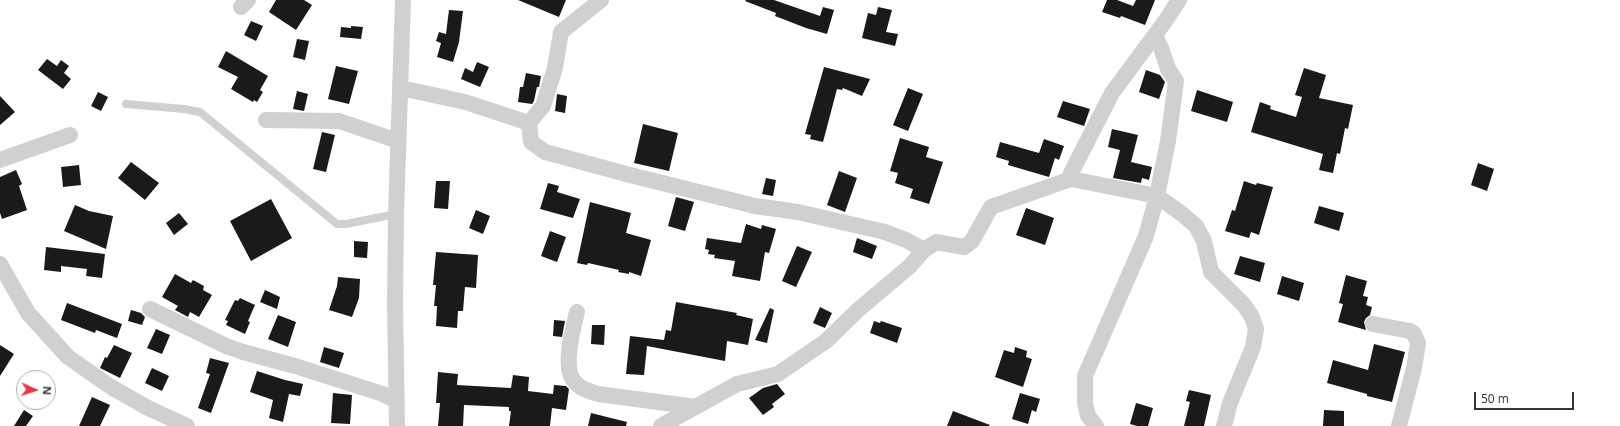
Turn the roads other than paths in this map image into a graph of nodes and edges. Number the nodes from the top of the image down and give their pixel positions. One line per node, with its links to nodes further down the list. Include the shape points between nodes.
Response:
1 (403, 0): 5 (street)
2 (601, 0): 8 (street, via 561,32 556,68 543,106)
3 (1179, 0): 4 (street)
4 (1155, 36): 12 (street, via 1112,93 1071,174); 13 (street, via 1168,69 1176,81)
5 (401, 88): 8 (street, via 465,102); 10 (street)
6 (126, 104): 14 (lane, via 200,112 337,224)
7 (266, 120): 10 (street, via 339,121)
8 (529, 123): 15 (street, via 532,142 545,152 755,206 798,212 885,232)
9 (70, 134): 11 (street)
10 (398, 141): 14 (street)
11 (0, 160)
12 (1071, 179): 13 (street); 15 (street, via 991,207 972,241 964,247 936,242)
13 (1157, 196): 25 (street, via 1146,236 1085,376 1085,403 1088,416); 26 (street, via 1196,226 1204,241 1212,272 1244,305 1252,317 1256,330 1253,347 1230,403)
14 (396, 214): 20 (street)
15 (924, 250): 21 (street, via 910,266 826,341 778,374 737,384)
16 (0, 264): 22 (street, via 28,313 68,357 111,387)
17 (150, 309): 20 (street, via 237,350 383,394)
18 (576, 312): 21 (street, via 568,365 573,380 582,389 598,394)
19 (1373, 324): 27 (street, via 1410,331 1418,343)
20 (396, 401): 23 (street)
21 (696, 407): 24 (street)
22 (187, 426)
23 (397, 426)
24 (661, 426)
25 (1096, 426)
26 (1224, 426)
27 (1399, 426)

